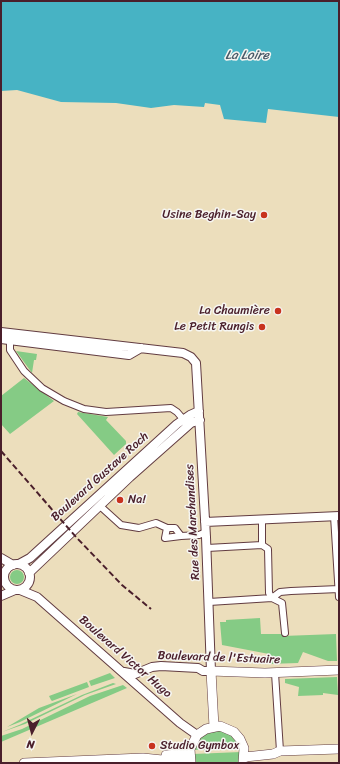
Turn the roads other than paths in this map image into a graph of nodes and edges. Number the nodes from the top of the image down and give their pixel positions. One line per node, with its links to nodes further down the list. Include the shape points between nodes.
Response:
1 (1, 332): 4 (street)
2 (1, 340): 3 (street)
3 (10, 341): 4 (street, via 128,355); 6 (street, via 12,354 31,378 47,392 64,401 84,409 106,412 171,408)
4 (141, 348): 5 (street, Rue des Marchandises, via 183,353 191,357 196,363)
5 (199, 416): 6 (street, Boulevard Gustave Roch); 7 (street, Boulevard Gustave Roch); 11 (street, Rue des Marchandises)
6 (183, 419): 7 (street, Boulevard Gustave Roch)
7 (144, 458): 8 (street, Boulevard Gustave Roch); 18 (street, Boulevard Gustave Roch, via 30,558)
8 (100, 506): 12 (street, via 121,526 139,528 156,523); 19 (street, Boulevard Gustave Roch)
9 (336, 516): 10 (street); 21 (street)
10 (262, 519): 11 (street); 15 (street)
11 (205, 522): 13 (street, Rue des Marchandises)
12 (167, 528): 14 (street, via 175,528); 14 (street, via 165,538)
13 (206, 532): 14 (street); 16 (street, Rue des Marchandises)
14 (181, 536)
15 (262, 546): 16 (street); 26 (street, via 268,549 269,593)
16 (207, 548): 27 (street, Rue des Marchandises)
17 (1, 558): 18 (street)
18 (16, 564): 19 (street, via 26,568); 20 (street, via 7,569)
19 (30, 576): 22 (street, via 26,586); 24 (street, Boulevard Victor Hugo)
20 (3, 577): 22 (street, via 7,586)
21 (339, 589): 25 (street); 26 (street, via 280,592)
22 (18, 590): 23 (street); 24 (street, Boulevard Victor Hugo)
23 (1, 596)
24 (37, 597): 31 (street, Boulevard Victor Hugo)
25 (339, 597)
26 (272, 598): 27 (street); 28 (street, via 282,603)
27 (209, 602): 30 (street, Rue des Marchandises)
28 (286, 633)
29 (339, 670): 32 (main road, Boulevard de l'Estuaire)
30 (211, 671): 31 (street, Boulevard de l'Estuaire, via 162,666 135,674); 32 (main road, Boulevard de l'Estuaire); 33 (main road)
31 (124, 672): 34 (street, Boulevard Victor Hugo)
32 (275, 673): 36 (street)
33 (214, 726): 34 (main road); 38 (main road, via 225,727 237,735 243,743)
34 (197, 735): 37 (main road, via 191,744)
35 (339, 749): 36 (main road)
36 (280, 751): 38 (main road)
37 (190, 760): 40 (main road, via 143,758)
38 (244, 760)
39 (92, 761): 40 (main road); 41 (main road)
40 (120, 761)
41 (24, 763)

